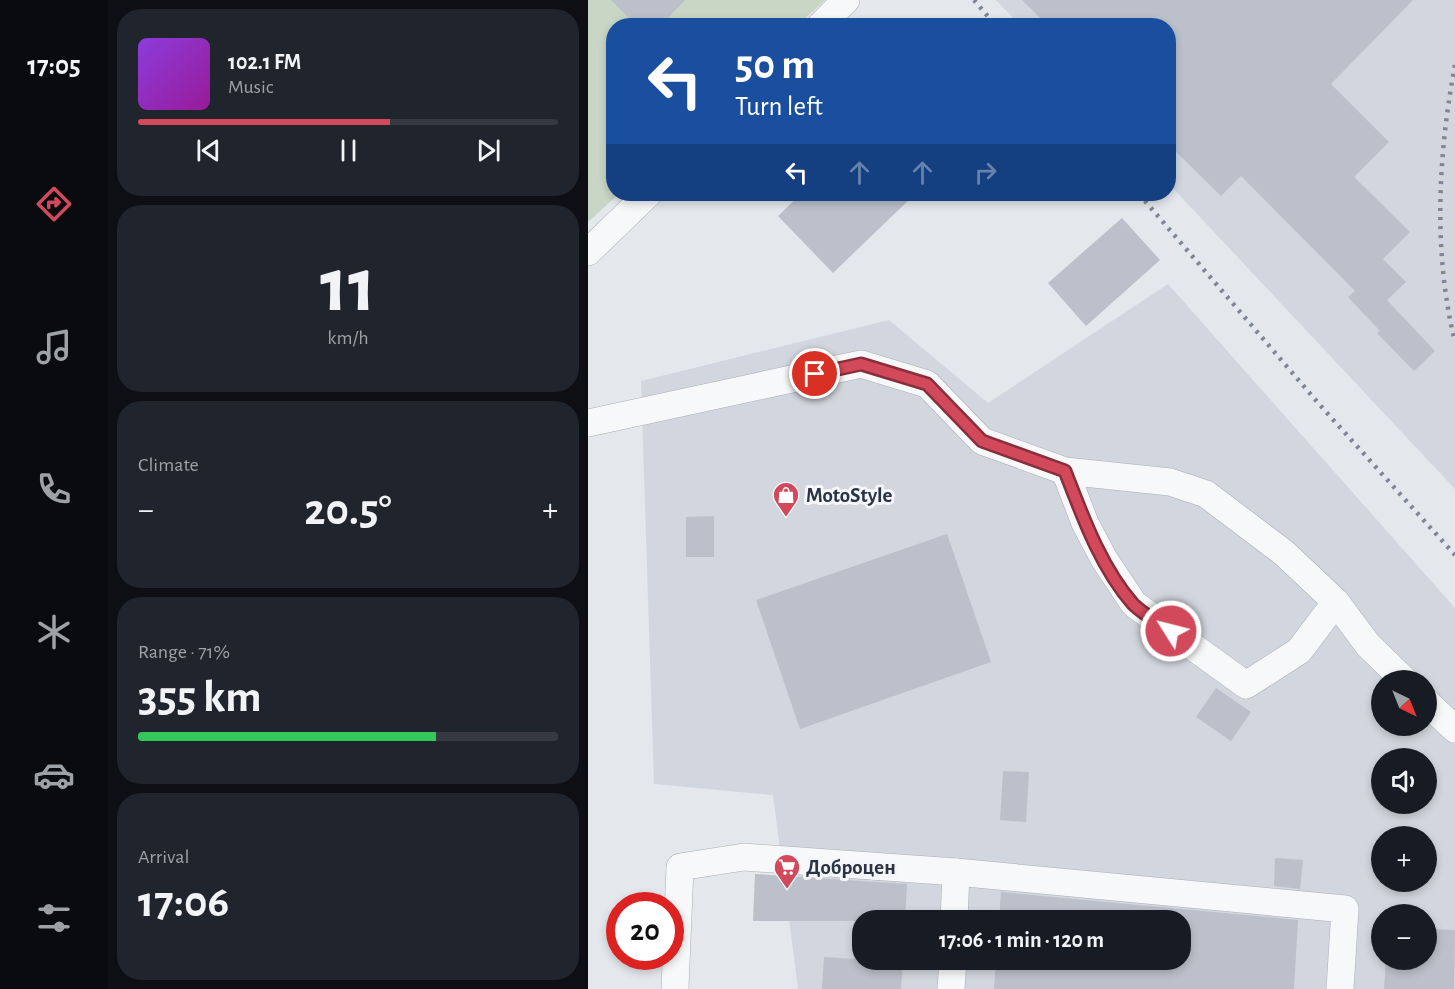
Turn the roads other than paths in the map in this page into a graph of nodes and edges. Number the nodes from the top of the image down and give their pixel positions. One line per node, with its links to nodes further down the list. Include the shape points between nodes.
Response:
1 (846, 0): 2 (lane)
2 (828, 18)
3 (641, 201): 4 (lane)
4 (588, 252)
5 (588, 423): 6 (lane, via 861,364 927,384 982,441)
6 (1065, 471): 7 (lane, via 1170,482 1206,494 1284,553); 7 (lane, via 1085,523 1134,604 1246,685 1299,651)
7 (1336, 602): 8 (lane, via 1368,645)
8 (1394, 670)
9 (1437, 712): 10 (lane)
10 (1455, 729)
11 (956, 872): 12 (lane); 14 (lane, via 744,857 680,867); 16 (lane, via 1345,909)
12 (954, 910)
13 (952, 970): 15 (lane)
14 (675, 989)
15 (951, 989)
16 (1340, 989)

